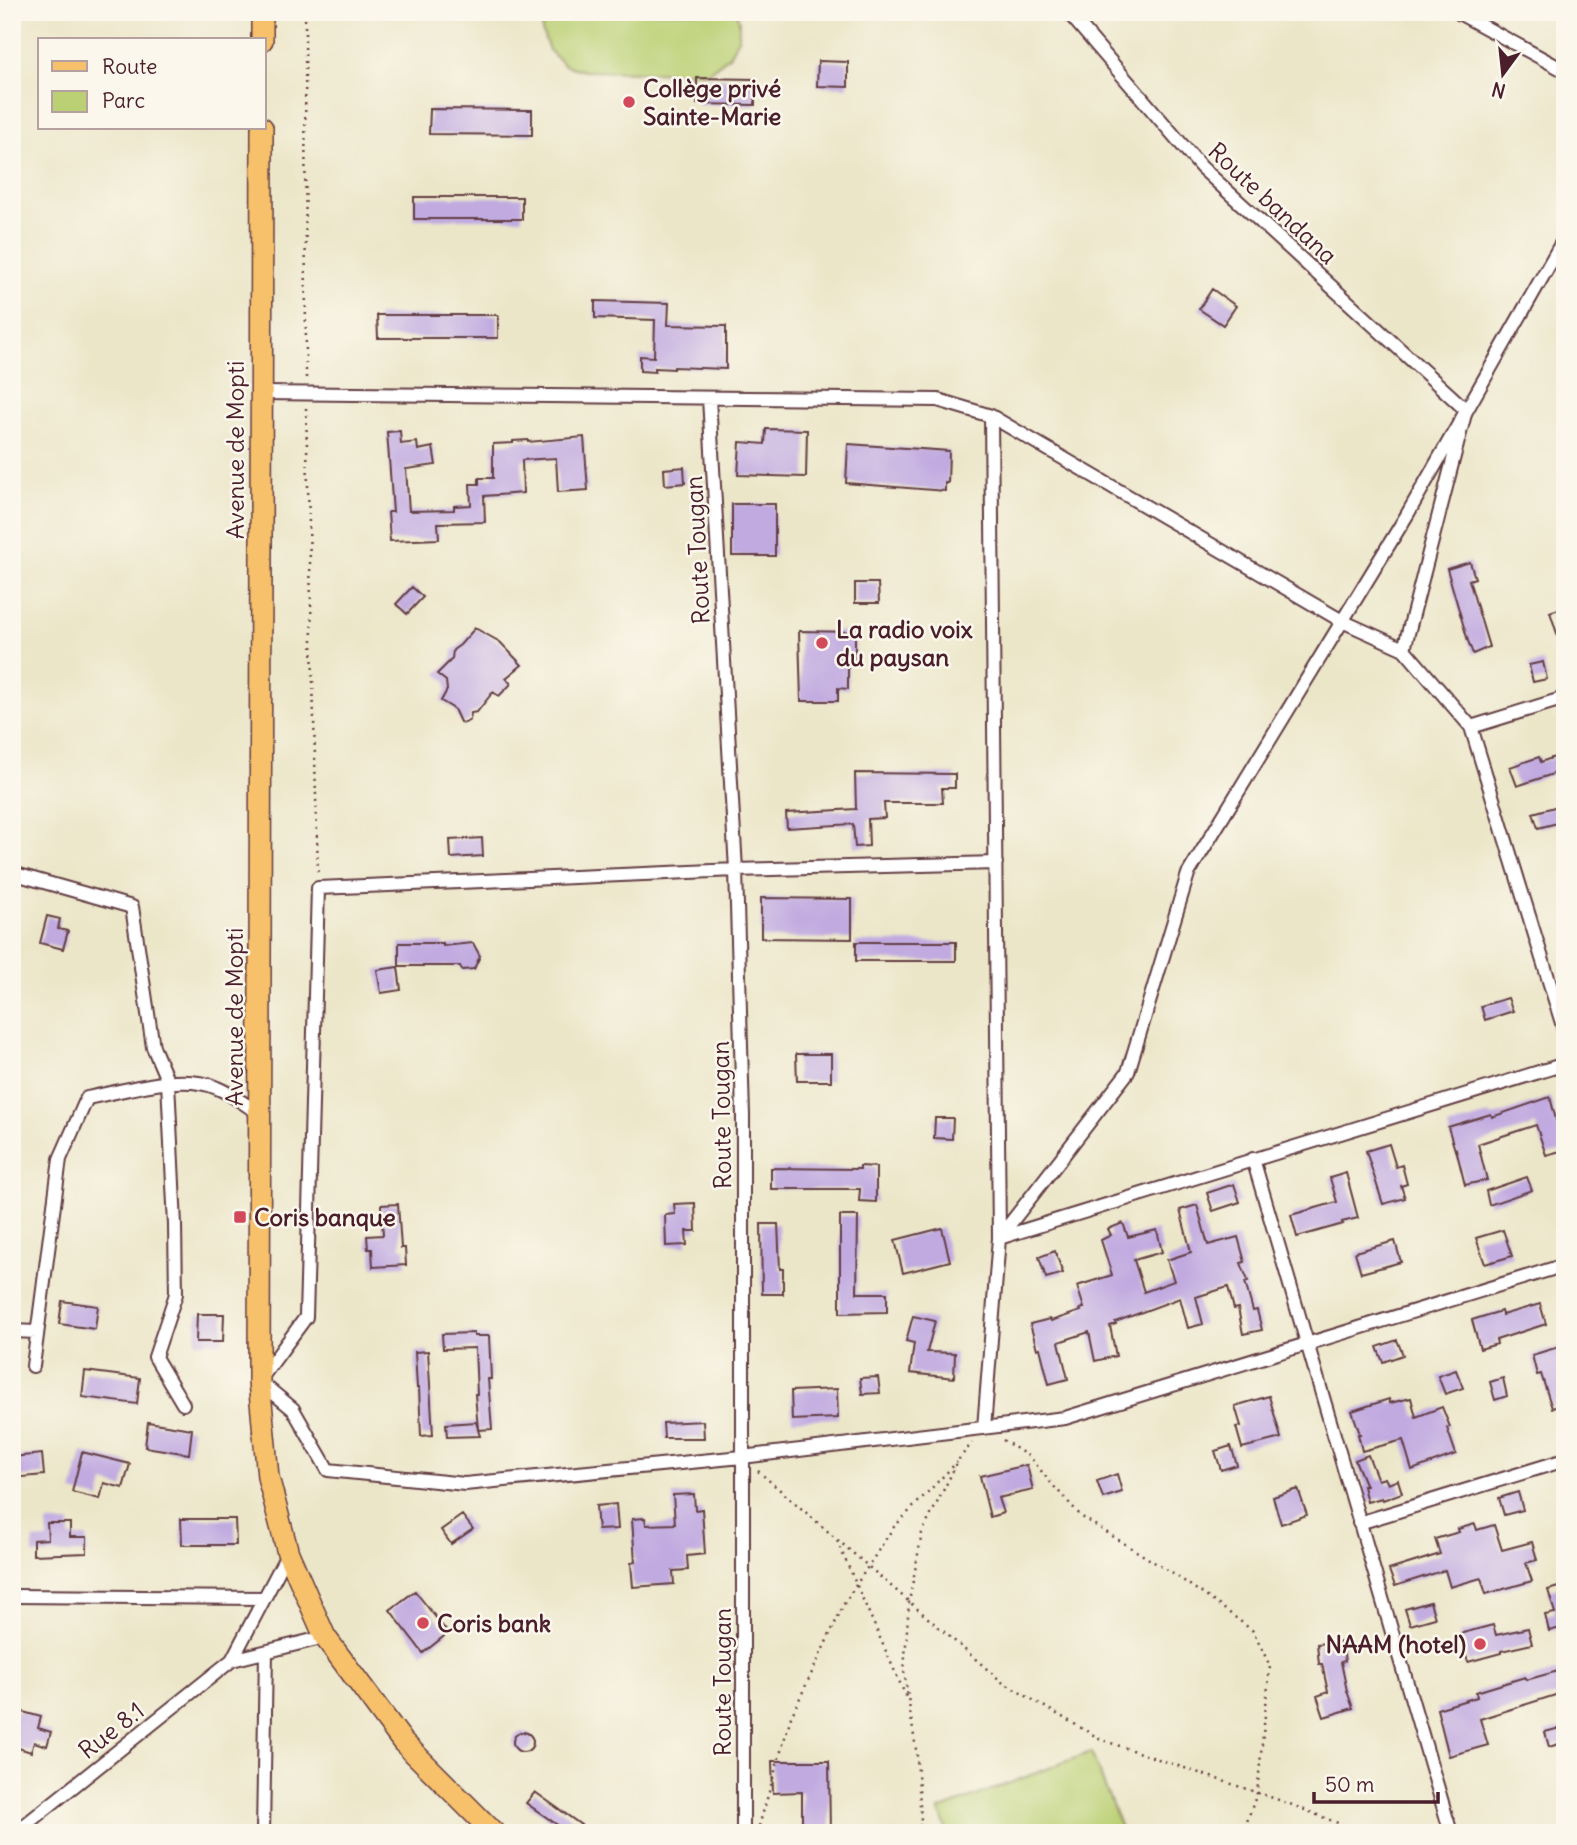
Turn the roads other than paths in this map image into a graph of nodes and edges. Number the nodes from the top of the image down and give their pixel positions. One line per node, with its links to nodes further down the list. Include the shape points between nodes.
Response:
1 (262, 12): 4 (main road)
2 (1068, 12): 10 (street, Route bandana, via 1201,167)
3 (1457, 12): 5 (street)
4 (262, 38)
5 (1565, 71)
6 (262, 130): 8 (main road, Avenue de Mopti)
7 (1565, 237): 10 (street)
8 (261, 393): 9 (street); 22 (main road, Avenue de Mopti)
9 (709, 398): 11 (street, via 938,400); 17 (street, Route Tougan)
10 (1466, 410): 12 (street); 13 (street)
11 (991, 416): 12 (street); 16 (street)
12 (1342, 621): 13 (street); 24 (street, via 1188,874 1128,1072)
13 (1404, 649): 15 (street)
14 (1565, 698): 15 (street)
15 (1471, 727): 19 (street)
16 (996, 863): 17 (street); 24 (street)
17 (736, 870): 30 (street, via 318,888 306,1317); 33 (street, Route Tougan, via 743,1116)
18 (12, 873): 21 (street, via 132,907 153,1047)
19 (1565, 1033)
20 (1565, 1064): 23 (street)
21 (168, 1082): 22 (street, via 217,1087); 27 (street, via 87,1098 60,1159); 31 (street, via 176,1294 155,1357)
22 (260, 1114): 30 (main road, Avenue de Mopti)
23 (1253, 1160): 24 (street); 28 (street)
24 (999, 1238): 32 (street)
25 (1565, 1265): 28 (street)
26 (12, 1331): 27 (street)
27 (37, 1332): 29 (street)
28 (1307, 1344): 32 (street, via 1065,1418); 35 (street)
29 (33, 1366)
30 (259, 1381): 33 (street, via 293,1409 328,1470 465,1484); 36 (main road, Avenue de Mopti, via 268,1477)
31 (183, 1404)
32 (984, 1428): 33 (street)
33 (742, 1457): 45 (street, Route Tougan)
34 (1565, 1461): 35 (street)
35 (1359, 1523): 46 (street)
36 (288, 1553): 38 (street, Rue 8.1); 39 (main road, Avenue de Mopti)
37 (12, 1596): 38 (street)
38 (264, 1598): 41 (street, Rue 8.1)
39 (326, 1637): 40 (street, Rue 8.1); 44 (main road, Avenue de Mopti, via 403,1742)
40 (266, 1652): 41 (street, Rue 8.1); 43 (street)
41 (232, 1660): 42 (street, Rue 8.1)
42 (15, 1833)
43 (263, 1833)
44 (494, 1833)
45 (743, 1833)
46 (1451, 1833)

